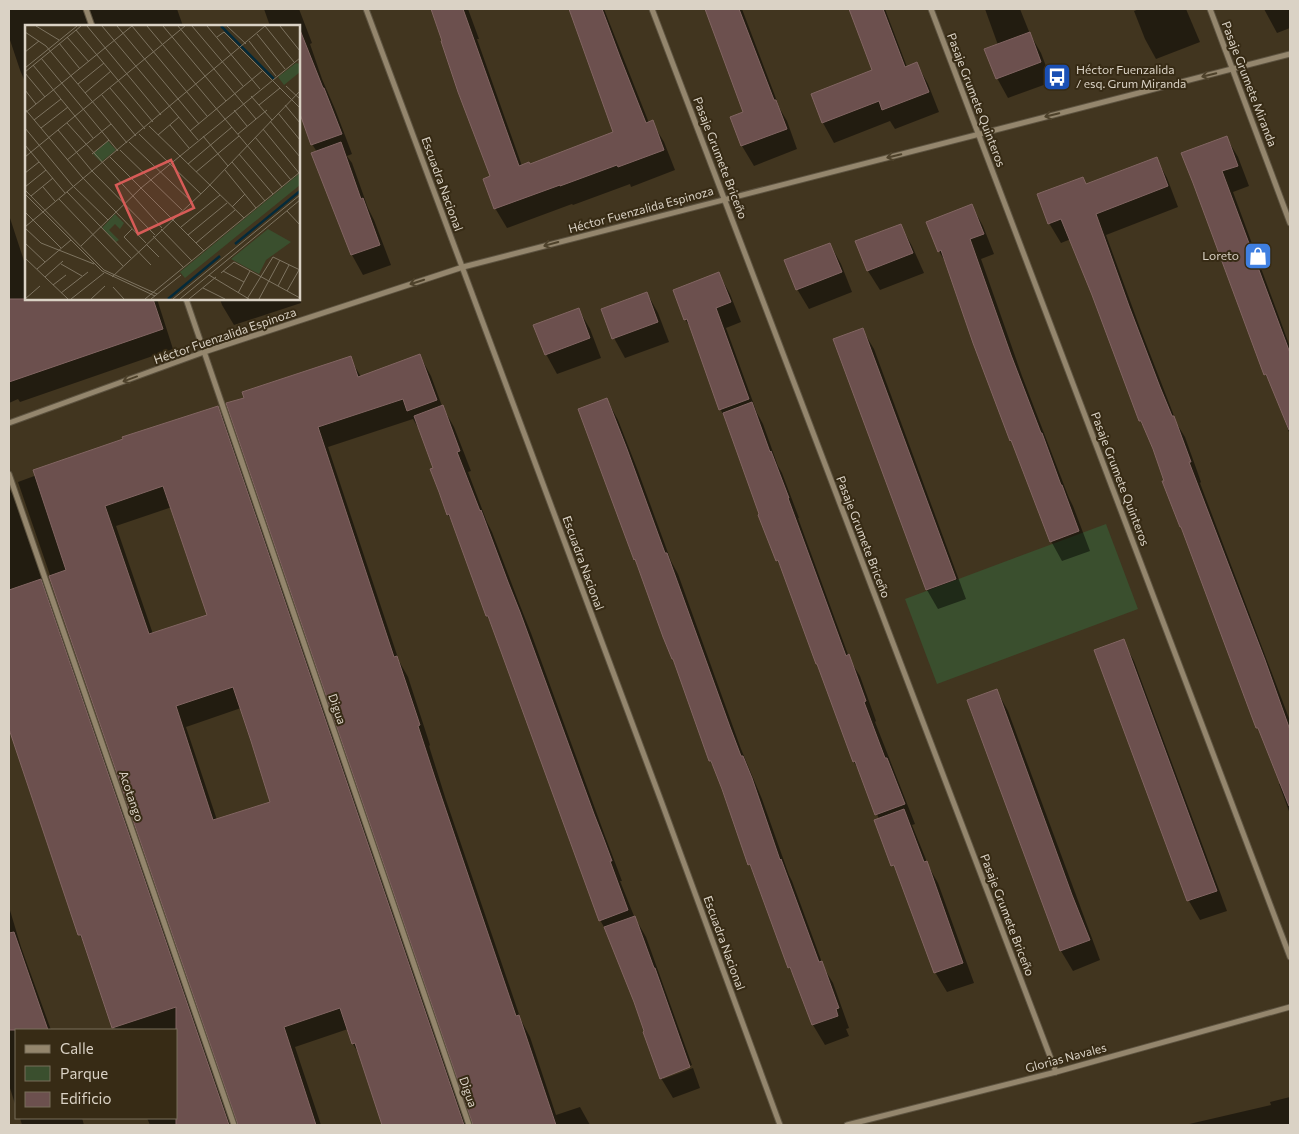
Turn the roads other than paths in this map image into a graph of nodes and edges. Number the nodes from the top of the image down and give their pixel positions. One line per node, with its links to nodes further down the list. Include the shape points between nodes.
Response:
1 (86, 9): 6 (street)
2 (366, 9): 12 (street, Escuadra Nacional)
3 (652, 9): 10 (street, Pasaje Grumete Briceño)
4 (931, 9): 9 (street, Pasaje Grumete Quinteros)
5 (1210, 9): 8 (street, Pasaje Grumete Miranda)
6 (92, 25)
7 (1290, 54): 8 (street, Héctor Fuenzalida Espinoza)
8 (1232, 69): 9 (street, Héctor Fuenzalida Espinoza, one-way to 9); 11 (street, Pasaje Grumete Miranda)
9 (979, 134): 10 (street, Héctor Fuenzalida Espinoza, one-way to 10); 17 (street, Pasaje Grumete Quinteros)
10 (724, 199): 12 (street, Héctor Fuenzalida Espinoza, one-way to 12); 19 (street, Pasaje Grumete Briceño)
11 (1290, 223)
12 (463, 267): 14 (street, Héctor Fuenzalida Espinoza, one-way to 14); 22 (street, Escuadra Nacional)
13 (186, 300): 14 (street, Digua)
14 (204, 352): 15 (street, Héctor Fuenzalida Espinoza, one-way to 15); 21 (street, Digua)
15 (9, 423)
16 (9, 474): 20 (street, Acotango)
17 (1290, 957)
18 (1290, 1007): 19 (street, Glorias Navales)
19 (1056, 1072): 23 (street, Glorias Navales)
20 (234, 1125)
21 (468, 1125)
22 (780, 1125)
23 (847, 1125)

